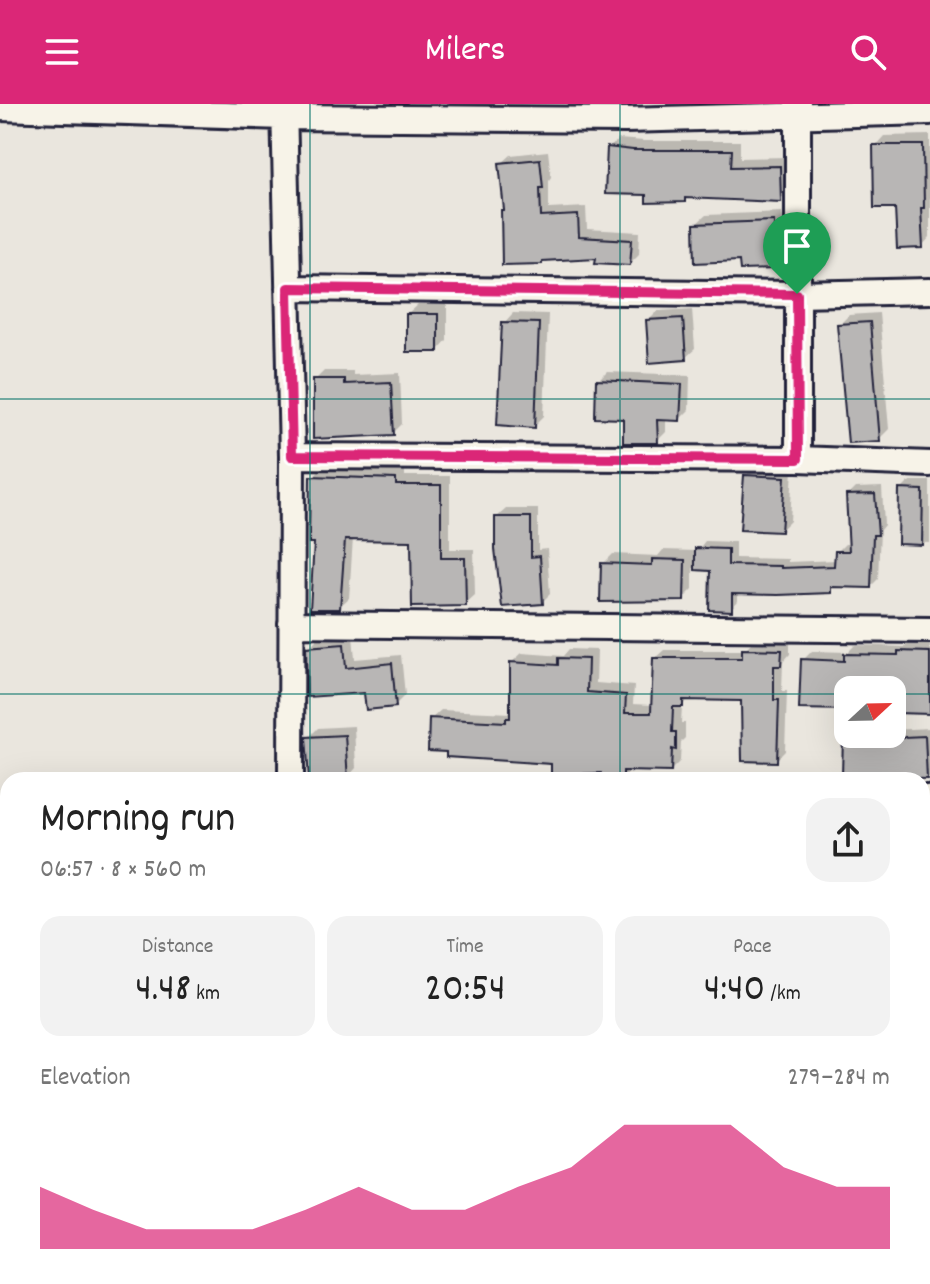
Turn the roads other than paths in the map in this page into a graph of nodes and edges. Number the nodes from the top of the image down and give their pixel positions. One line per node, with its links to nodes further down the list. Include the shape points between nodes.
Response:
1 (117, 107): 2 (street); 3 (street)
2 (0, 108)
3 (284, 110): 4 (street); 8 (street)
4 (457, 110): 6 (street)
5 (798, 110): 6 (street); 7 (street); 10 (street)
6 (625, 112)
7 (930, 112)
8 (288, 288): 10 (street); 11 (street)
9 (930, 291): 10 (street)
10 (797, 294): 12 (street)
11 (292, 456): 12 (street); 14 (street)
12 (798, 459): 13 (street)
13 (930, 464)
14 (291, 624): 15 (street); 16 (street)
15 (930, 630)
16 (291, 772)
17 (930, 1055): 18 (street)
18 (930, 1100)

